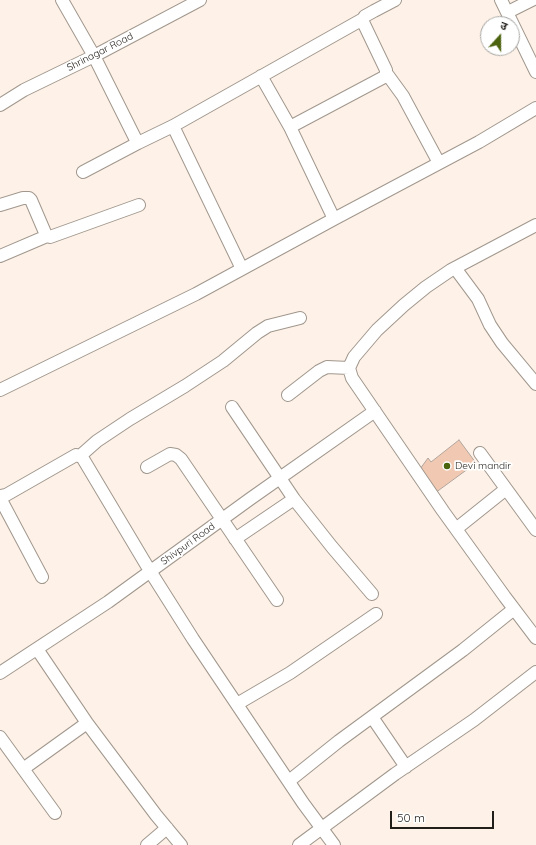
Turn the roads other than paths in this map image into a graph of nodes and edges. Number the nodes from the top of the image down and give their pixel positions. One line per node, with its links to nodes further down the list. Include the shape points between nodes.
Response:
1 (62, 0): 8 (street)
2 (200, 0): 8 (street, Shrinagar Road)
3 (395, 0): 7 (street)
4 (501, 0): 6 (street)
5 (532, 0): 6 (street)
6 (508, 12): 9 (street)
7 (363, 19): 11 (street); 12 (street)
8 (94, 56): 13 (street, Shrinagar Road, via 24,90); 17 (street)
9 (533, 58): 10 (street)
10 (536, 72)
11 (387, 74): 16 (street); 18 (street)
12 (261, 76): 15 (street); 16 (street)
13 (0, 105)
14 (536, 108): 18 (street)
15 (173, 126): 17 (street); 26 (street)
16 (290, 127): 22 (street)
17 (138, 143): 19 (street)
18 (439, 163): 22 (street)
19 (83, 172)
20 (0, 205): 24 (street, via 29,198)
21 (139, 205): 24 (street)
22 (334, 219): 26 (street)
23 (536, 225): 27 (street)
24 (47, 236): 25 (street)
25 (0, 256)
26 (242, 268): 31 (street, via 196,294)
27 (455, 268): 29 (street, via 426,287 377,330 354,357); 30 (street, via 478,299 490,326)
28 (300, 318): 36 (street, via 268,326 224,361 117,427)
29 (349, 368): 32 (street, via 327,367); 34 (street, via 352,378)
30 (536, 384)
31 (0, 390)
32 (288, 395)
33 (232, 407): 38 (street)
34 (375, 411): 38 (street, Shivpuri Road); 43 (street)
35 (480, 453): 39 (street)
36 (80, 456): 40 (street, via 76,455); 46 (street)
37 (147, 467): 42 (street, via 170,454 176,455)
38 (280, 478): 41 (street); 42 (street, Shivpuri Road)
39 (506, 489): 43 (street); 44 (street)
40 (0, 497): 47 (street)
41 (294, 499): 45 (street); 48 (street)
42 (221, 520): 45 (street); 46 (street, Shivpuri Road)
43 (456, 529): 50 (street)
44 (536, 530)
45 (235, 539): 49 (street)
46 (150, 571): 53 (street, Shivpuri Road); 56 (street)
47 (42, 578)
48 (372, 594)
49 (277, 600)
50 (514, 609): 52 (street); 57 (street)
51 (376, 614): 56 (street, via 290,673)
52 (535, 635)
53 (37, 649): 55 (street, Shivpuri Road); 58 (street)
54 (536, 672): 60 (street, via 474,720)
55 (0, 674)
56 (237, 704): 62 (street)
57 (372, 717): 60 (street); 62 (street)
58 (87, 723): 61 (street); 64 (street)
59 (0, 737): 61 (street)
60 (406, 767): 65 (street)
61 (23, 769): 63 (street)
62 (289, 781): 65 (street)
63 (55, 813)
64 (167, 828): 66 (street); 67 (street)
65 (322, 828): 68 (street); 69 (street)
66 (147, 845)
67 (181, 845)
68 (299, 845)
69 (334, 845)

